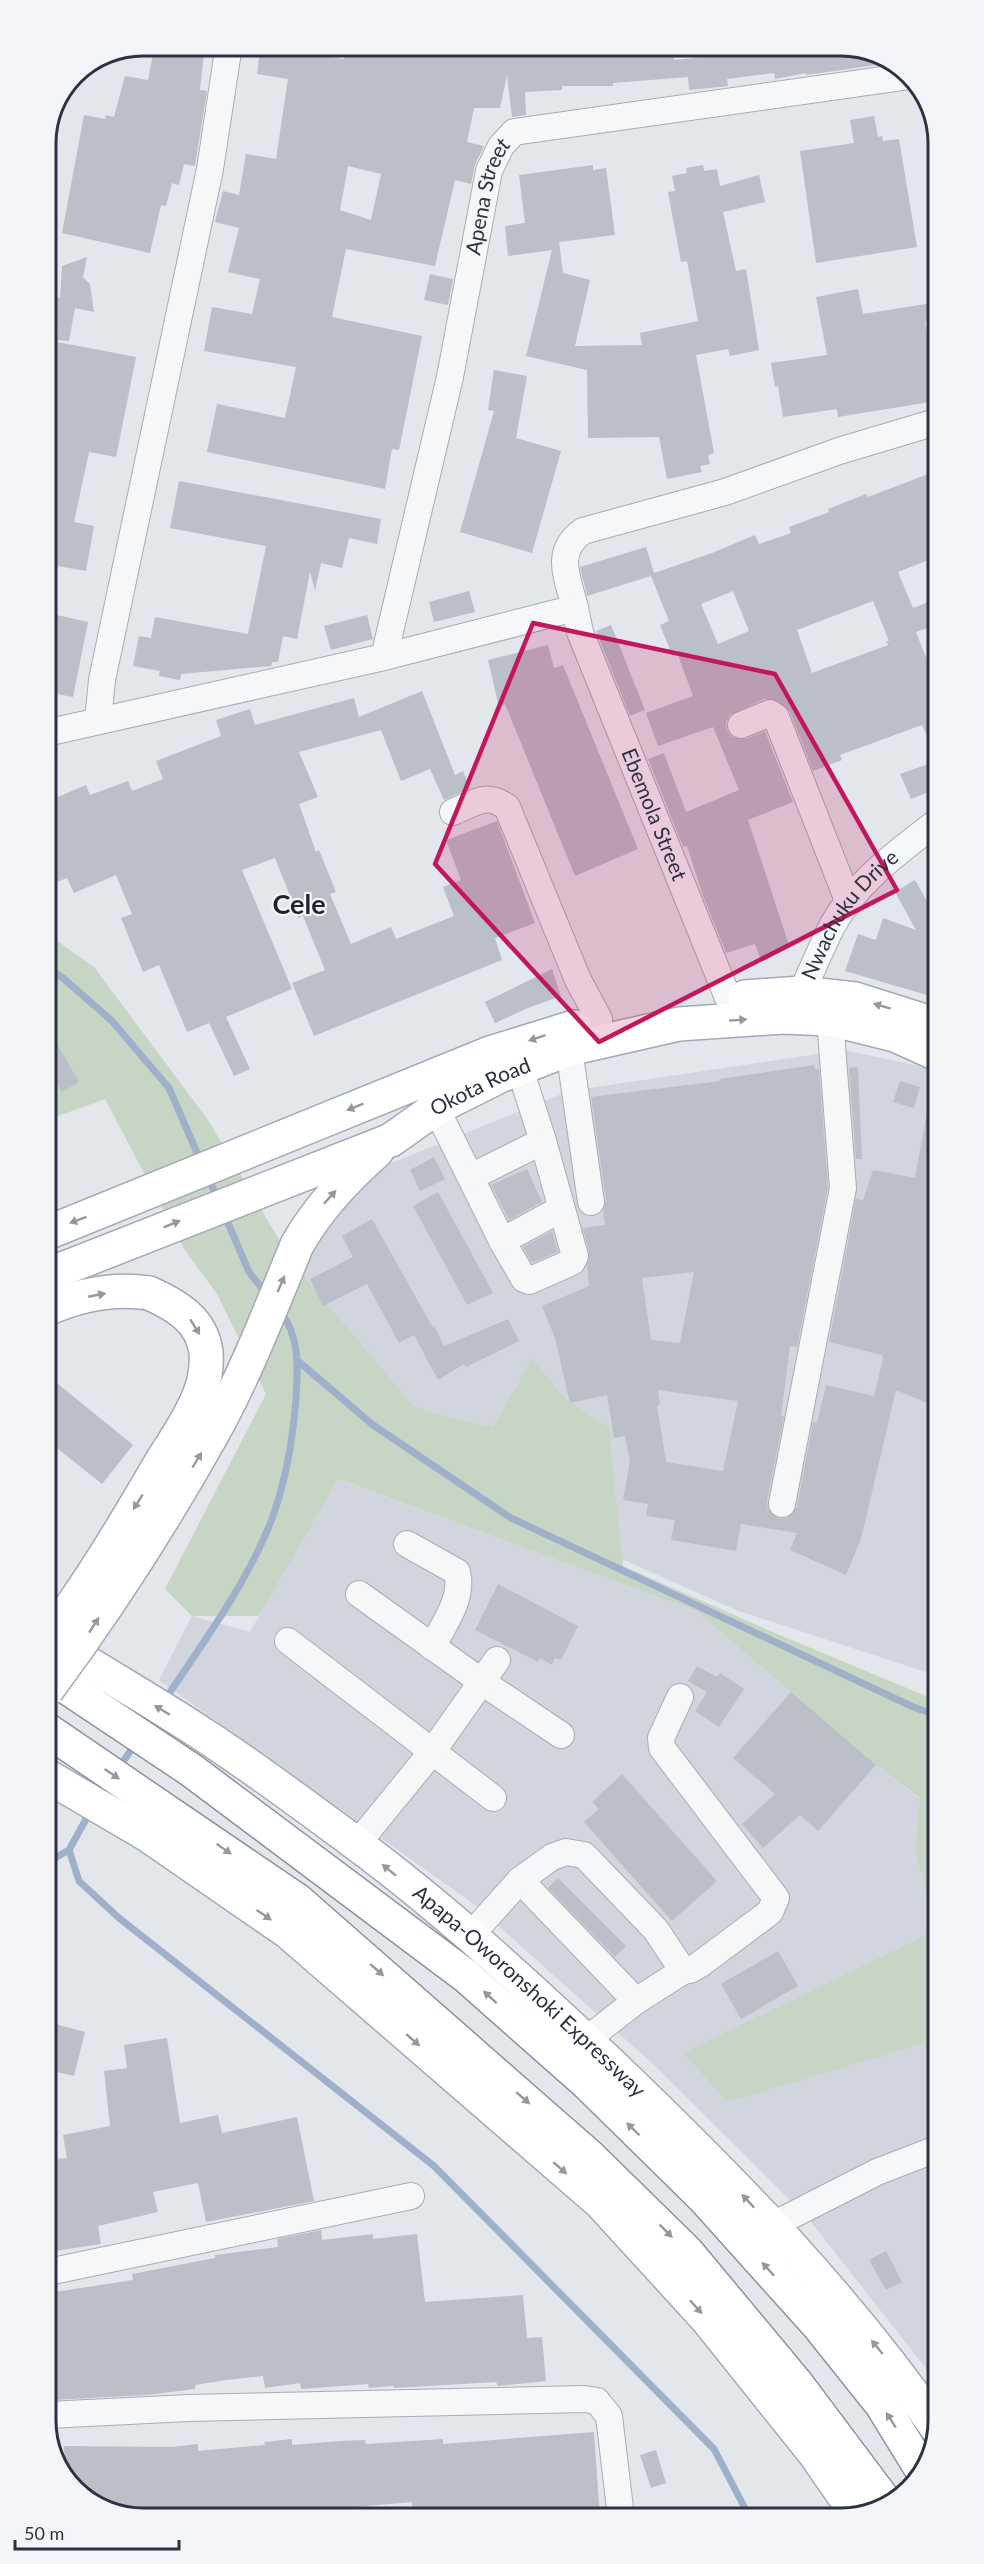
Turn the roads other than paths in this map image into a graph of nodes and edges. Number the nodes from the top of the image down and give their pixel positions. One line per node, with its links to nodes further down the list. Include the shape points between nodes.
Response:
1 (227, 56): 6 (street, via 210,169 102,680)
2 (899, 77): 5 (street, Apena Street, via 514,132 501,146 489,171 450,377)
3 (928, 424): 4 (street, Ebemola Street, via 725,492 583,531 567,547 564,562)
4 (577, 620): 5 (street); 13 (street, Ebemola Street)
5 (384, 657): 6 (street)
6 (98, 721): 8 (street)
7 (741, 725): 11 (street, via 770,713 776,717)
8 (56, 731)
9 (453, 812): 14 (street, via 483,799 495,799 507,807 578,980)
10 (928, 829): 11 (street, Nwachuku Drive, via 894,855)
11 (849, 903): 12 (street, Nwachuku Drive, via 833,925)
12 (801, 993): 13 (main road, Okota Road); 16 (main road, Okota Road, one-way to 12, via 855,999)
13 (728, 998): 14 (main road, Okota Road)
14 (599, 1019): 19 (main road, Okota Road, one-way to 19)
15 (830, 1019): 17 (main road, Okota Road, one-way to 15, via 679,1024 784,1017); 18 (main road, Okota Road, via 895,1035); 30 (street, via 843,1188)
16 (928, 1022)
17 (569, 1049): 19 (main road, Okota Road); 24 (street)
18 (928, 1050)
19 (504, 1066): 20 (main road, Okota Road); 22 (street); 26 (main road, Okota Road, one-way to 26, via 261,1145)
20 (436, 1108): 21 (main road, Okota Road); 23 (street)
21 (390, 1140): 28 (main road, Okota Road, one-way to 21); 39 (main road, one-way to 21, bridge, via 86,1638 214,1431 310,1222 356,1170)
22 (543, 1141): 23 (street); 25 (street)
23 (471, 1177): 27 (street)
24 (591, 1202)
25 (561, 1209): 27 (street); 27 (street, via 575,1256 572,1262 529,1281 524,1279)
26 (56, 1229)
27 (502, 1241)
28 (56, 1271)
29 (56, 1305): 33 (main road, one-way to 33, bridge, via 126,1290 149,1293 182,1309 194,1322 206,1351 200,1393 144,1493)
30 (782, 1504)
31 (407, 1544): 35 (street, via 458,1572 457,1598)
32 (359, 1594): 35 (street)
33 (56, 1626)
34 (288, 1641): 45 (street)
35 (432, 1647): 40 (street)
36 (56, 1648): 41 (main road, Apapa-Oworonshoki Expressway)
37 (498, 1660): 40 (street)
38 (56, 1676): 41 (main road, Apapa-Oworonshoki Expressway)
39 (56, 1678)
40 (482, 1682): 43 (street); 45 (street)
41 (95, 1687): 48 (main road, Apapa-Oworonshoki Expressway, one-way to 41, via 212,1740); 60 (main road, Apapa-Oworonshoki Expressway, one-way to 41, via 882,2405 819,2326 704,2198 587,2083 466,1976 191,1770)
42 (680, 1697): 51 (street, via 661,1738 662,1748 777,1898 770,1912 699,1965)
43 (561, 1735)
44 (56, 1736): 61 (main road, one-way to 61, via 298,1901 590,2157 687,2252 796,2383)
45 (432, 1752): 47 (street); 48 (street)
46 (56, 1781): 63 (main road, one-way to 63, via 146,1834 288,1932 601,2203 707,2319 815,2454)
47 (493, 1798)
48 (357, 1844): 50 (main road, Apapa-Oworonshoki Expressway, one-way to 48)
49 (520, 1880): 50 (street); 51 (street, via 552,1857 566,1852 584,1855 657,1930); 52 (street)
50 (470, 1936): 53 (main road, Apapa-Oworonshoki Expressway)
51 (682, 1971): 52 (street)
52 (636, 2001): 53 (street)
53 (586, 2040): 56 (main road, Apapa-Oworonshoki Expressway, one-way to 53, via 701,2150)
54 (928, 2152): 56 (street, via 877,2172)
55 (411, 2196): 57 (street)
56 (771, 2226): 59 (main road, Apapa-Oworonshoki Expressway, one-way to 56, via 840,2300)
57 (56, 2270)
58 (56, 2415): 62 (street, via 585,2399 597,2401 609,2416)
59 (928, 2415)
60 (917, 2463)
61 (882, 2498)
62 (620, 2508)
63 (852, 2508)

